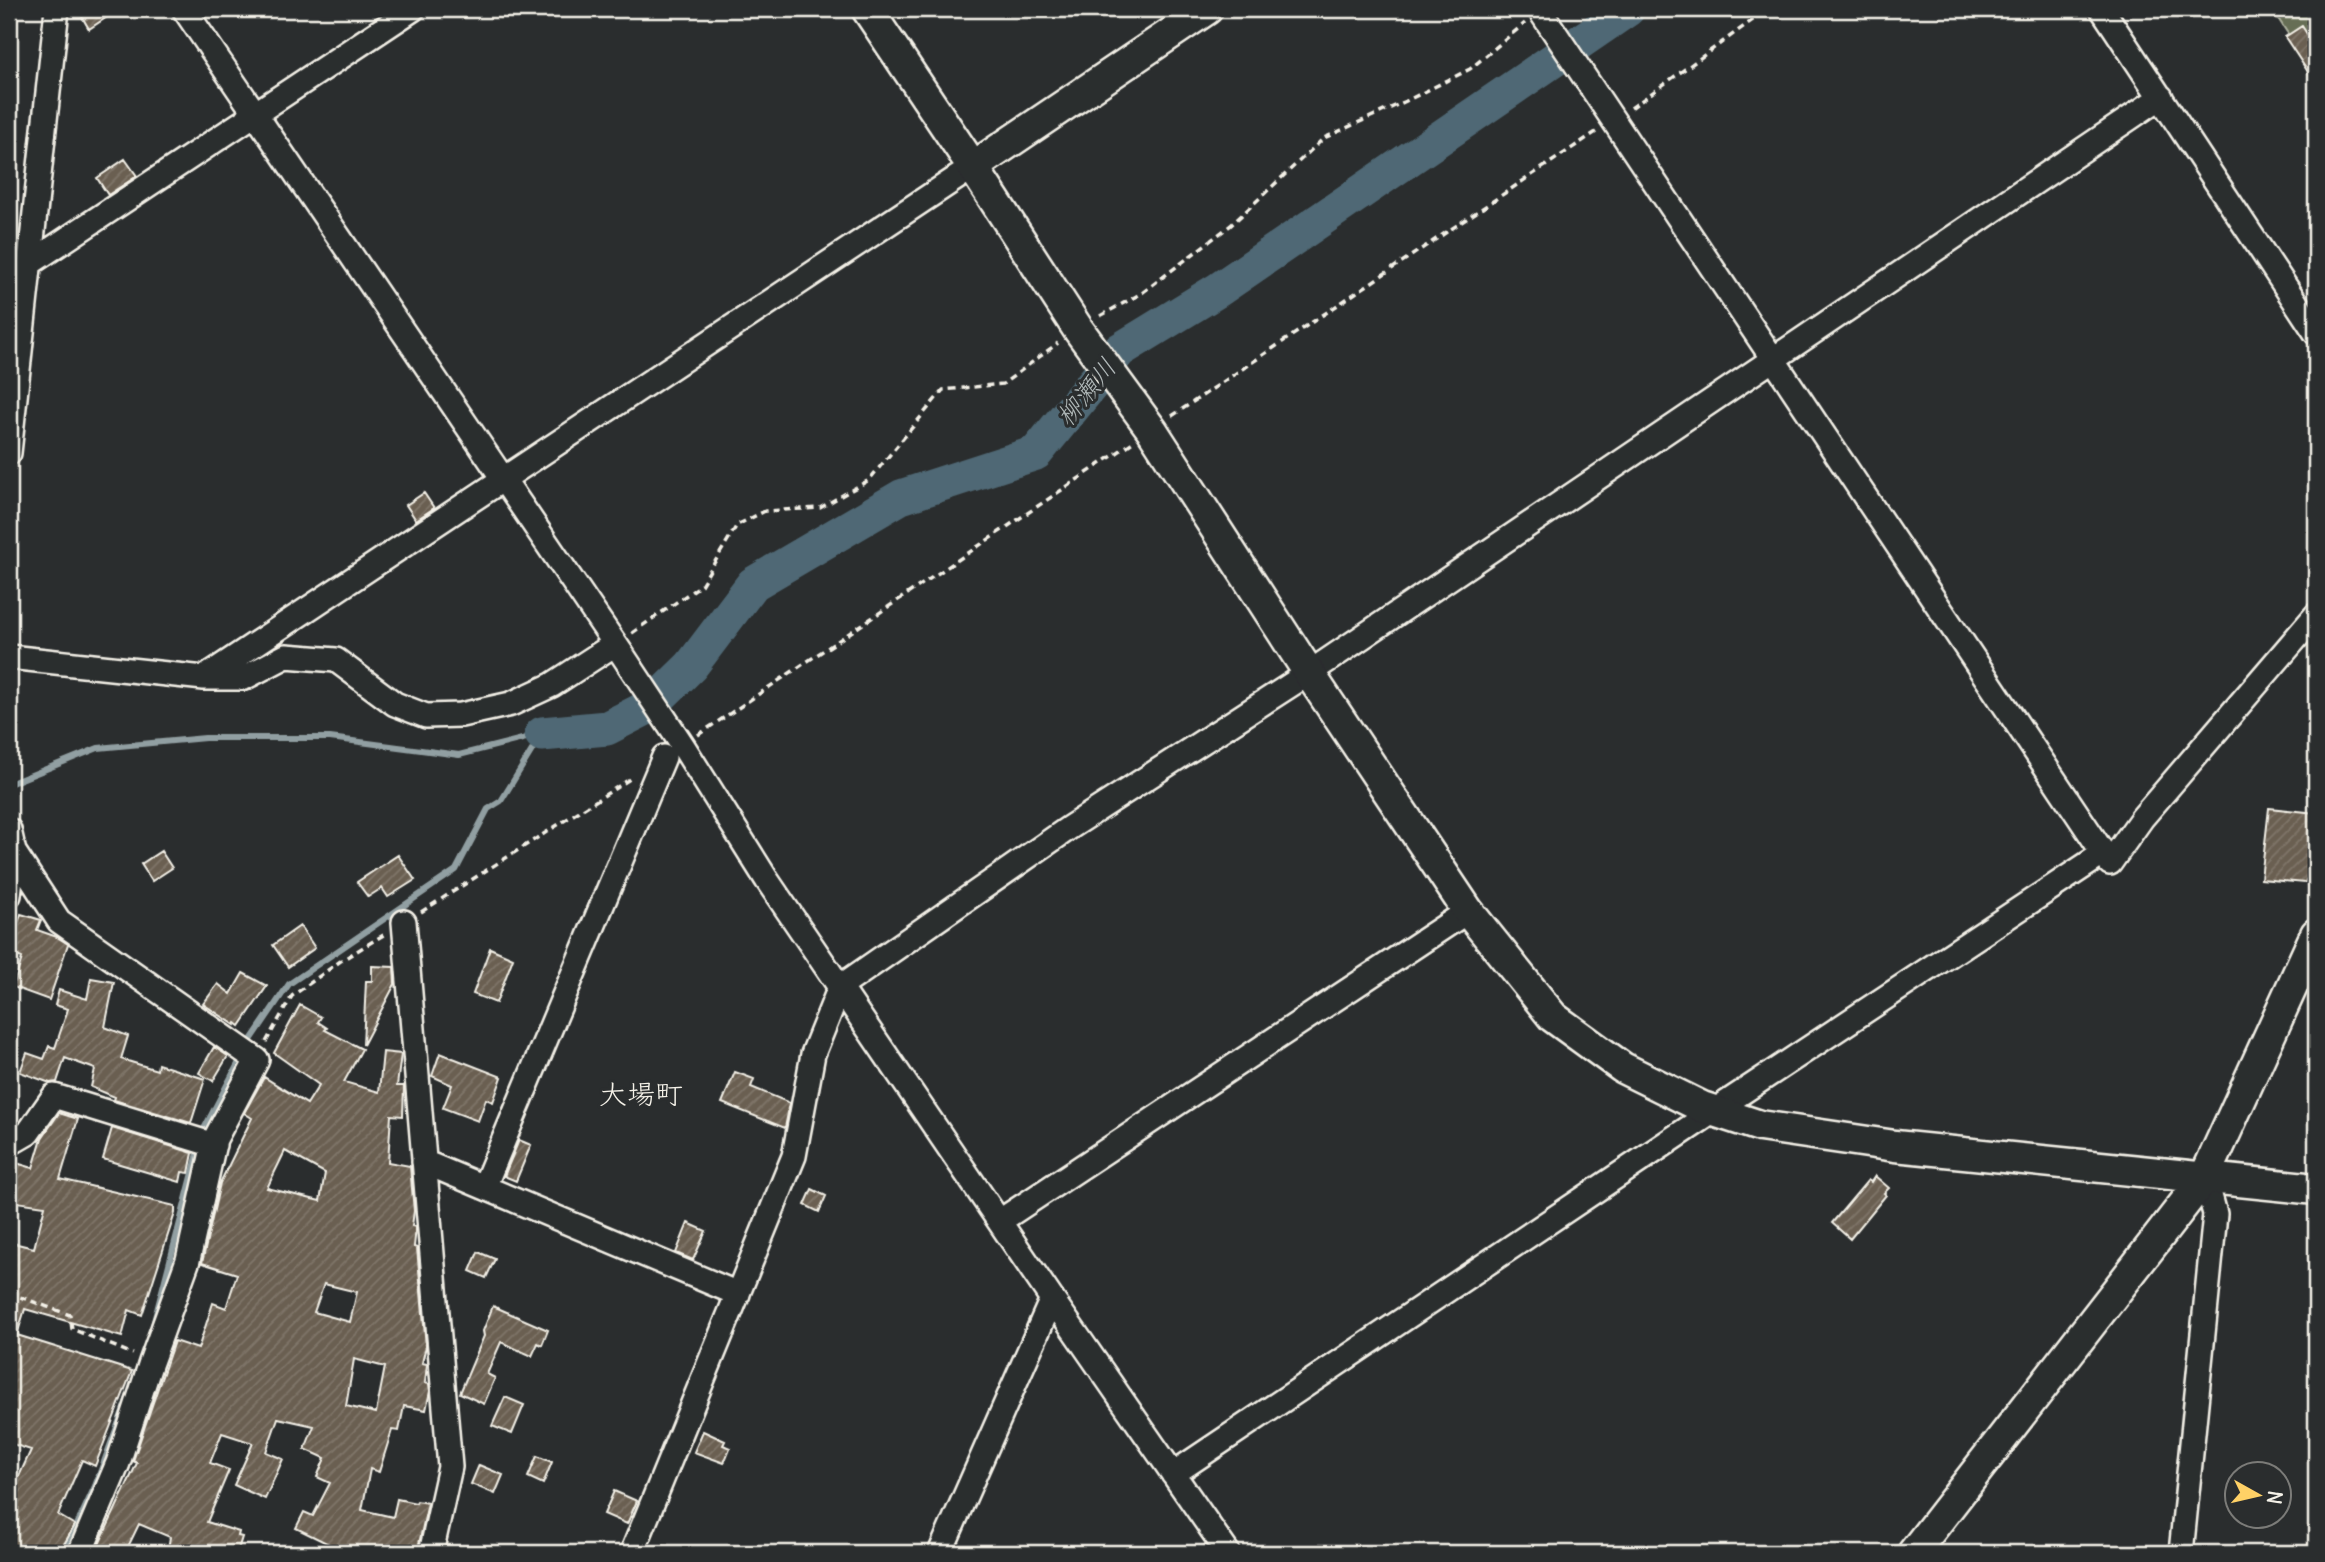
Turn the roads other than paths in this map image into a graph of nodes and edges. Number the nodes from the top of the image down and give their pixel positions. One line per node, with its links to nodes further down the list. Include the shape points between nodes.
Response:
1 (57, 9): 11 (street)
2 (184, 9): 9 (street)
3 (414, 9): 9 (street)
4 (867, 9): 10 (street)
5 (1207, 9): 10 (street)
6 (1540, 9): 13 (street)
7 (2102, 9): 8 (street)
8 (2161, 97): 12 (street); 13 (street)
9 (256, 114): 11 (street); 15 (street)
10 (973, 167): 15 (street); 19 (street, via 1078,329 1152,430)
11 (29, 264): 14 (street)
12 (2316, 333)
13 (1773, 358): 19 (street); 23 (street)
14 (9, 453)
15 (504, 478): 17 (street); 20 (street)
16 (2316, 615): 23 (street, via 2142,818 2110,863)
17 (617, 647): 20 (street, via 511,704 461,715 426,716 395,704 335,660 286,656 244,678); 21 (street)
18 (9, 656): 20 (street)
19 (1309, 673): 25 (street); 28 (street, via 1069,828)
20 (204, 678)
21 (675, 746): 28 (street); 34 (street)
22 (11, 841): 24 (street); 31 (street, via 59,921 249,1054)
23 (2104, 853): 29 (street)
24 (9, 895)
25 (1468, 911): 29 (street, via 1553,1017 1623,1068); 36 (street)
26 (404, 922): 32 (street)
27 (2316, 934): 33 (street)
28 (840, 987): 36 (street); 37 (street, via 813,1054 794,1156)
29 (1714, 1111): 33 (street, via 1760,1126 1895,1146); 39 (street)
30 (9, 1144): 31 (street, via 29,1133 54,1096)
31 (213, 1145): 40 (street, via 188,1260 118,1463)
32 (424, 1162): 34 (street); 41 (street, via 450,1467)
33 (2204, 1177): 35 (street); 45 (street); 46 (street, via 2215,1214)
34 (484, 1187): 37 (street)
35 (2316, 1189)
36 (1000, 1221): 38 (street)
37 (738, 1294): 42 (street)
38 (1052, 1299): 39 (street); 43 (street)
39 (1173, 1474): 44 (street)
40 (80, 1553)
41 (431, 1553)
42 (632, 1553)
43 (940, 1553)
44 (1228, 1553)
45 (1913, 1553)
46 (2181, 1553)

